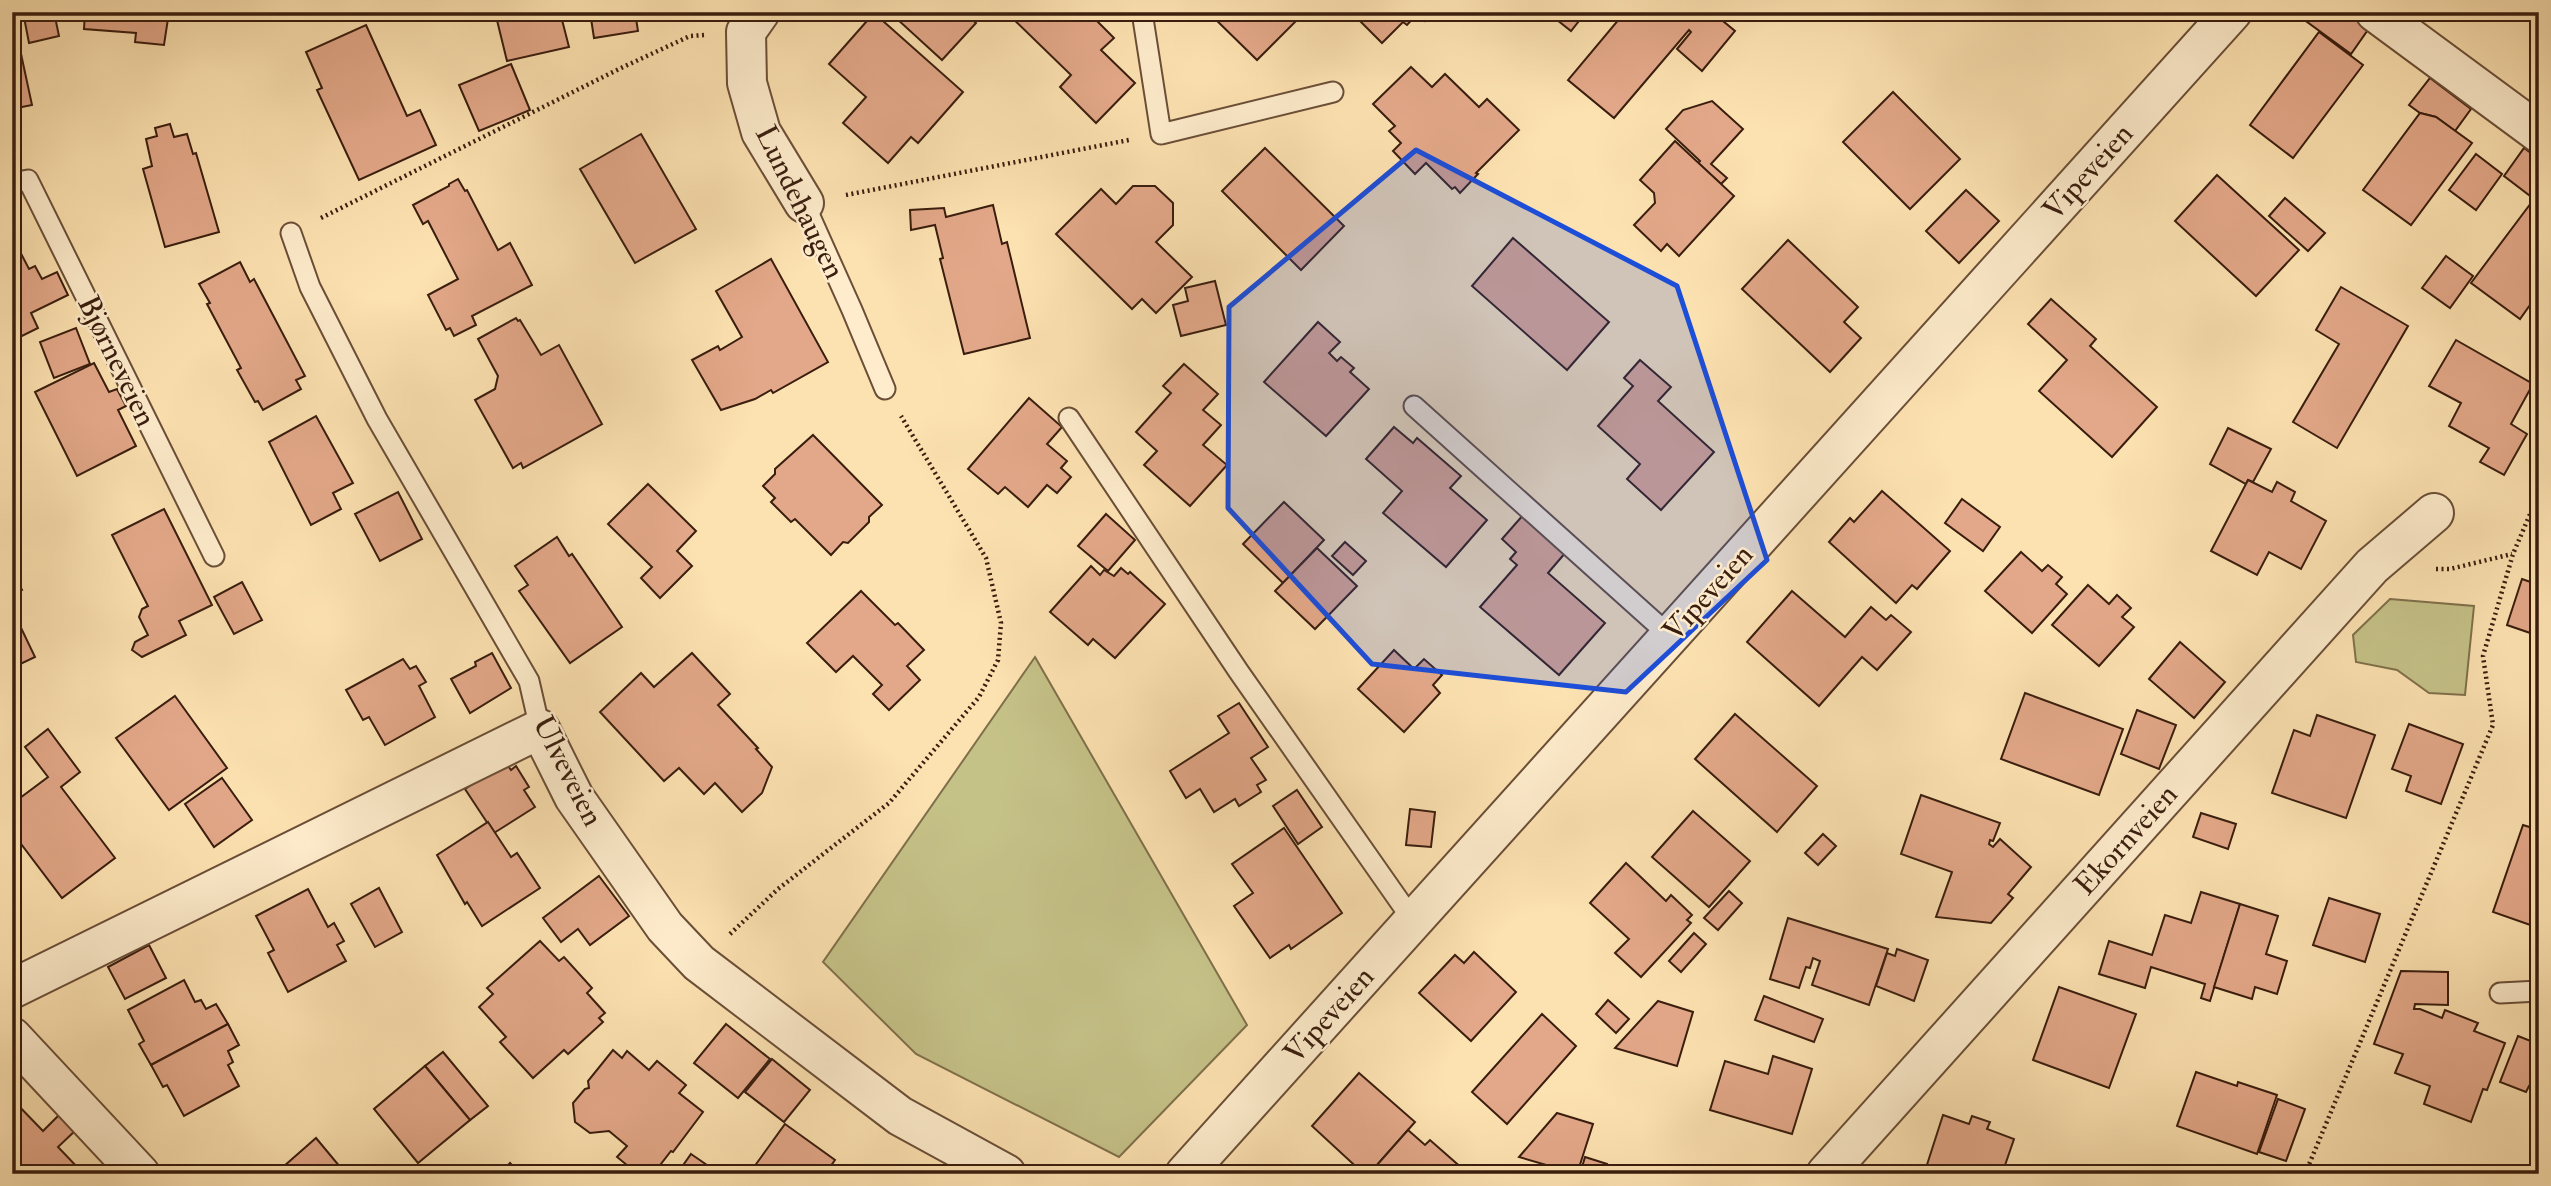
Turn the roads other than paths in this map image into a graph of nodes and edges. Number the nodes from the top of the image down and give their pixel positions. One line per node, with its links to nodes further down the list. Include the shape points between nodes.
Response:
1 (1142, 12): 5 (lane, via 1161,134)
2 (2232, 12): 15 (street, Vipeveien)
3 (2375, 12): 6 (street)
4 (753, 22): 8 (street, Lundehaugen, via 747,83 761,132)
5 (1333, 92)
6 (2539, 134)
7 (12, 183): 14 (lane, Bjørneveien, via 27,180)
8 (804, 203): 10 (lane, Lundehaugen)
9 (291, 233): 16 (lane, Ulveveien, via 310,287 377,419 529,681)
10 (885, 389)
11 (1413, 406): 15 (lane)
12 (1069, 418): 17 (lane)
13 (2434, 513): 25 (street, Ekornveien, via 2372,566)
14 (214, 556)
15 (1670, 636): 17 (street, Vipeveien)
16 (540, 729): 18 (street); 23 (street, Ulveveien, via 574,797 665,927 699,963 900,1116)
17 (1414, 922): 24 (street, Vipeveien)
18 (12, 989)
19 (2539, 991): 20 (lane)
20 (2500, 993)
21 (12, 1037): 22 (street)
22 (139, 1174)
23 (1006, 1174)
24 (1185, 1174)
25 (1826, 1174)

